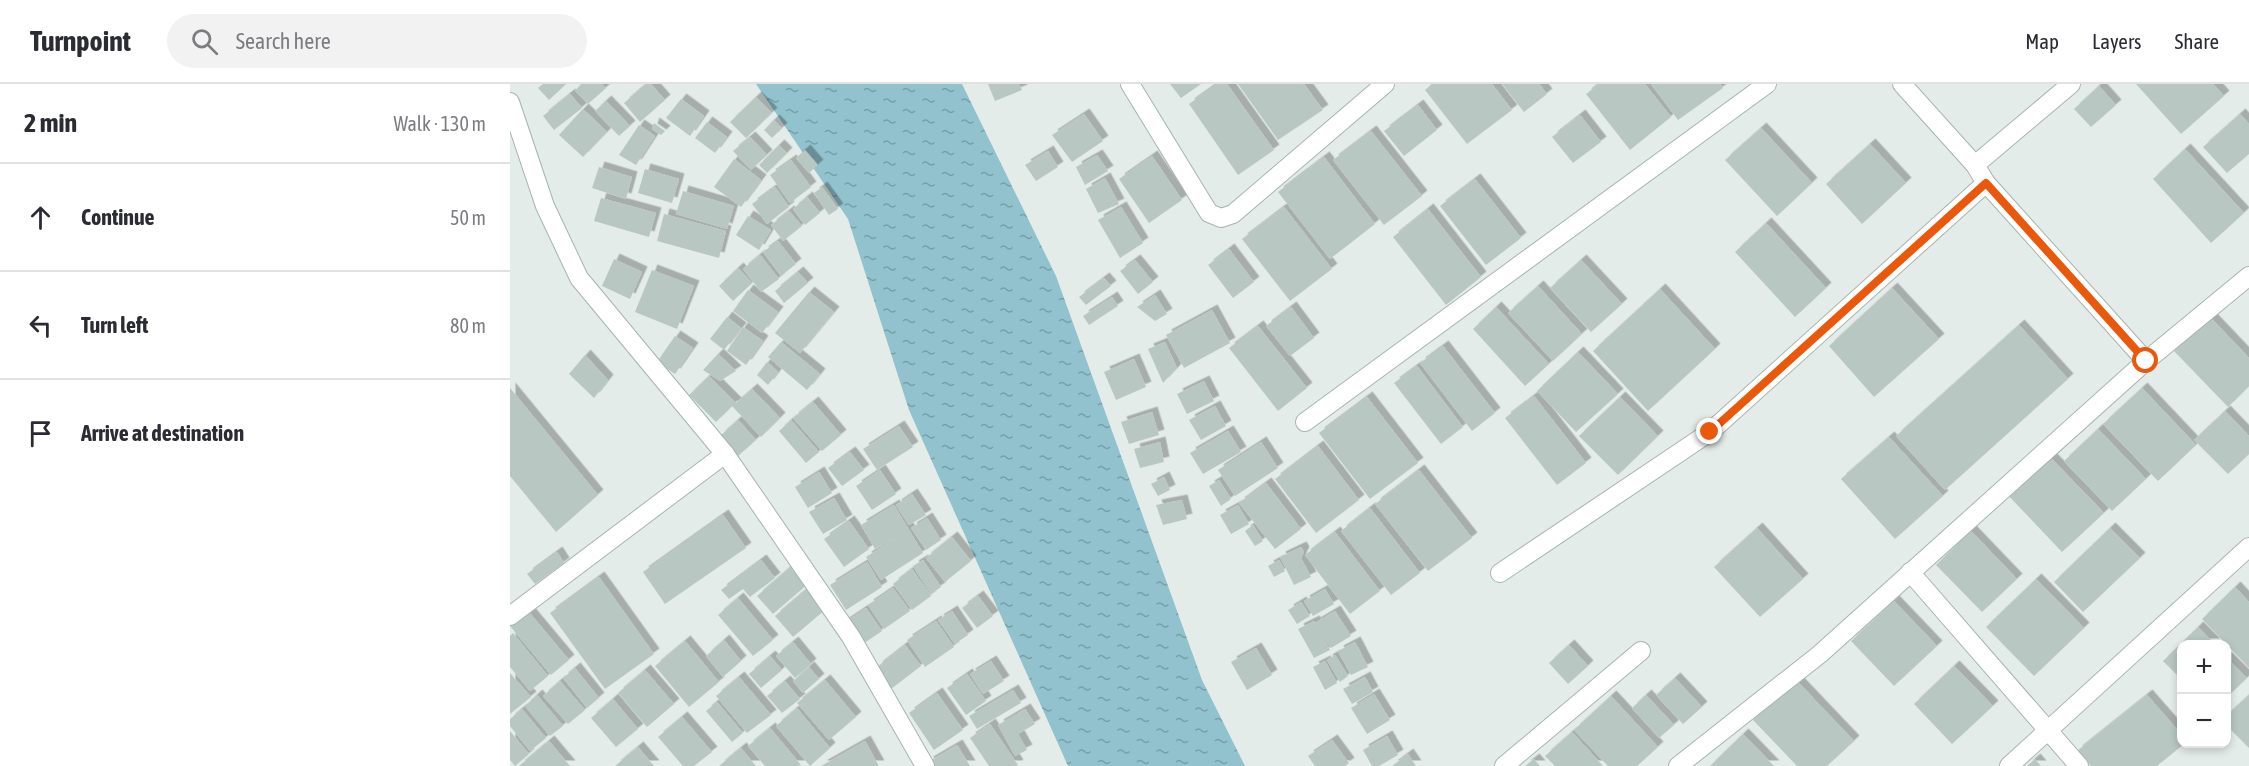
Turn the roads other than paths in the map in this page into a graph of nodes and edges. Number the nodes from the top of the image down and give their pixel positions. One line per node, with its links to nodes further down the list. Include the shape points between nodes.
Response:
1 (1130, 84): 2 (street, via 1209,213 1221,218 1233,214)
2 (1385, 84)
3 (1767, 84): 11 (street)
4 (1902, 84): 7 (street)
5 (2071, 84): 7 (street)
6 (510, 102): 12 (street, via 545,206 579,278)
7 (1975, 165): 8 (street)
8 (1986, 183): 10 (street); 15 (street, via 1710,432)
9 (2249, 276): 10 (street)
10 (2146, 361): 14 (street)
11 (1305, 422)
12 (725, 454): 16 (street); 19 (street, via 851,637)
13 (2249, 547): 18 (street)
14 (1910, 572): 18 (street); 21 (street, via 1820,654)
15 (1500, 573)
16 (510, 616)
17 (1641, 651): 20 (street)
18 (2049, 731): 22 (street); 23 (street)
19 (925, 766)
20 (1504, 766)
21 (1678, 766)
22 (2009, 766)
23 (2079, 766)

